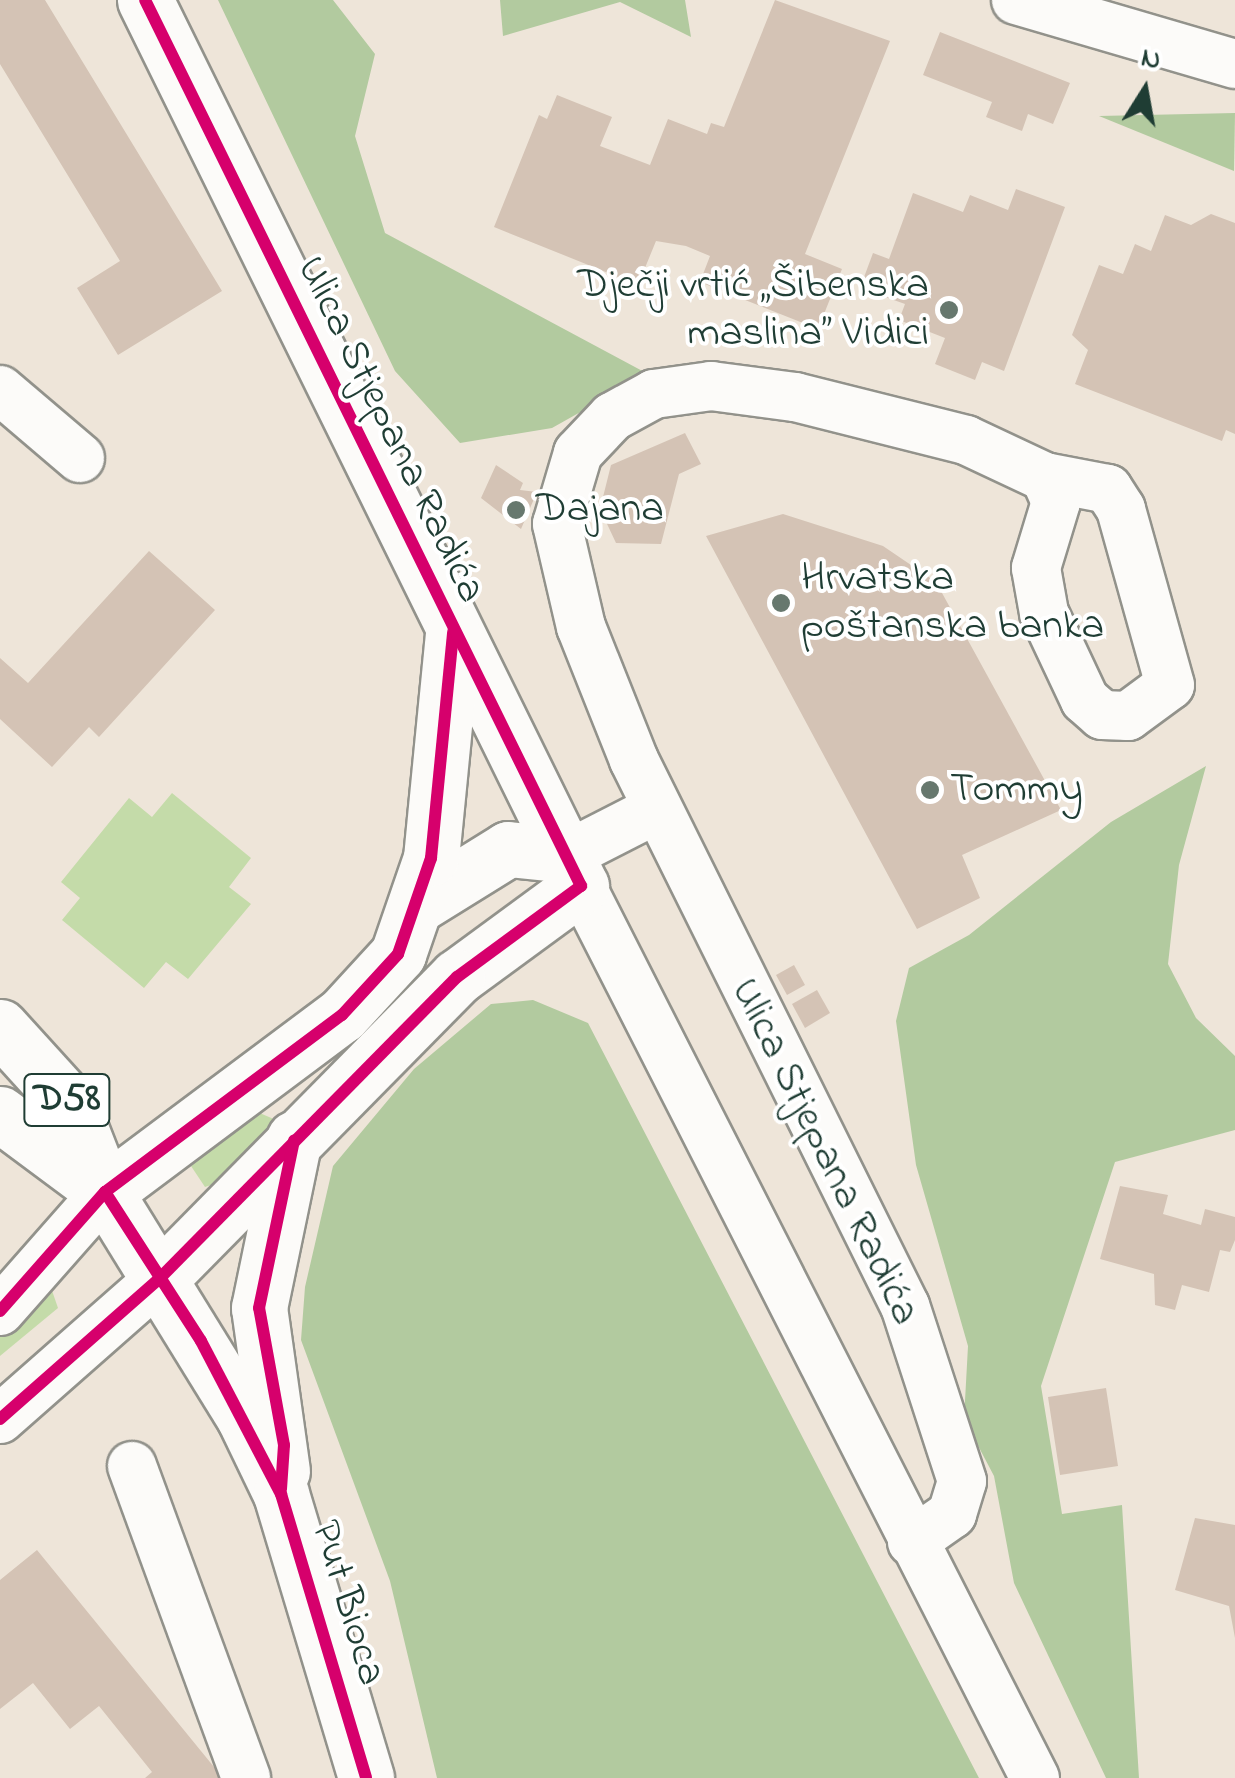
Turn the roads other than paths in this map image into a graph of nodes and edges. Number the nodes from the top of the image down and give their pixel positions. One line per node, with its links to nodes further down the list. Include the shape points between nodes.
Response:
1 (145, 0): 7 (main road, Ulica Stjepana Radića)
2 (1016, 0): 3 (street)
3 (1235, 64)
4 (0, 390): 5 (street)
5 (80, 458)
6 (1045, 477): 6 (street, Ulica Stjepana Radića, via 1056,502 1036,568 1044,613 1085,700 1102,715 1128,716 1170,685 1121,510 1108,490); 8 (street, Ulica Stjepana Radića, via 966,440 794,396 710,386 654,394 612,417 562,485 560,559)
7 (453, 632): 9 (main road, Ulica Stjepana Radića); 10 (main road)
8 (657, 810): 9 (street); 20 (street, Ulica Stjepana Radića, via 906,1306 962,1481 952,1514)
9 (574, 871): 10 (main road, via 508,849); 13 (main road); 20 (street, Ulica Stjepana Radića)
10 (421, 902): 14 (main road, via 372,988)
11 (0, 1027): 14 (main road, D58, via 72,1106)
12 (0, 1114): 14 (main road, D58)
13 (295, 1136): 15 (main road); 19 (main road, via 259,1308 284,1445)
14 (104, 1192): 15 (main road, Put Bioca / D58); 16 (street)
15 (162, 1276): 17 (street); 19 (main road, Put Bioca / D58)
16 (0, 1311)
17 (0, 1419)
18 (132, 1466): 21 (street)
19 (280, 1494): 22 (main road, Put Bioca / D58)
20 (912, 1542): 23 (street, Ulica Stjepana Radića)
21 (246, 1778)
22 (366, 1778)
23 (1034, 1778)

